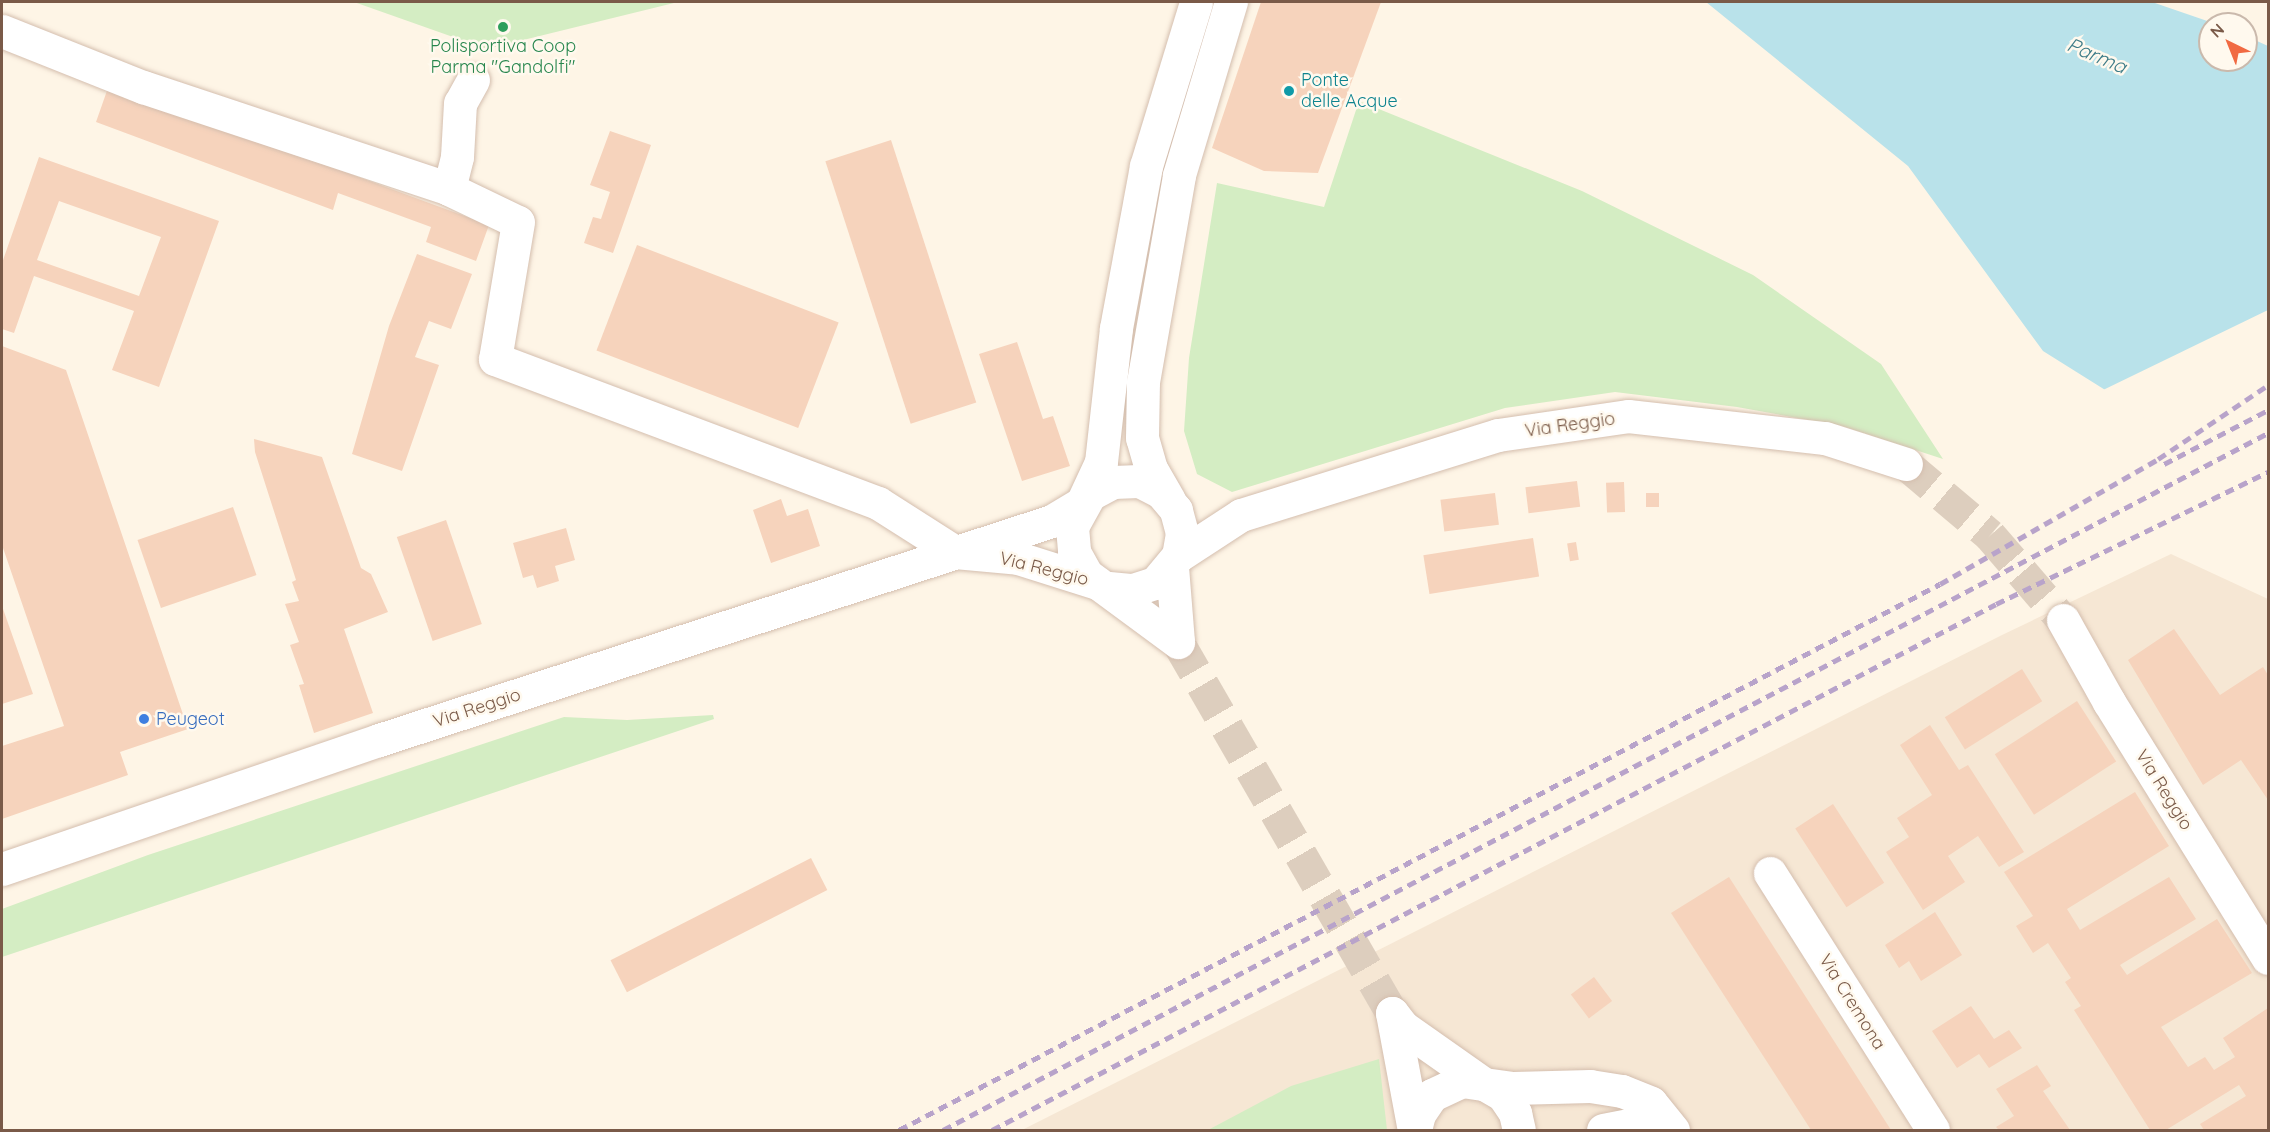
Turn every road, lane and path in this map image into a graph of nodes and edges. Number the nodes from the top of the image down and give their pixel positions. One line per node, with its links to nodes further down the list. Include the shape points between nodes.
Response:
1 (1196, 2): 7 (street, via 1155,129 1116,328 1101,462)
2 (1231, 2): 8 (street, via 1170,211 1141,394 1142,438 1151,469)
3 (2, 31): 5 (street, via 143,87)
4 (473, 81): 5 (street, via 460,103 457,157)
5 (449, 189): 10 (street, via 518,222 495,359 878,503)
6 (1906, 464): 9 (street, Via Reggio, via 1825,438 1628,416 1498,435)
7 (1082, 503): 8 (street, Via Reggio, via 1101,486 1125,480 1150,486); 10 (street, Via Reggio, via 1052,521); 12 (street, Via Reggio, via 1072,527 1072,546 1079,564)
8 (1172, 505): 9 (street, Via Reggio); 11 (street, via 1182,533)
9 (1241, 515): 11 (street, Via Reggio)
10 (955, 552): 12 (street, Via Reggio, via 1017,558); 14 (street, Via Reggio, via 290,770)
11 (1175, 561): 12 (street, Via Reggio, via 1144,588); 12 (street, via 1178,642)
12 (1103, 585)
13 (2063, 620): 16 (street, Via Reggio, via 2109,702)
14 (2, 869)
15 (1770, 873): 22 (street, Via Cremona)
16 (2268, 958)
17 (1484, 1084): 18 (street, via 1462,1081 1441,1088 1425,1104); 18 (street, via 1403,1027 1392,1013); 19 (street, via 1510,1104); 21 (street, via 1513,1088 1584,1086 1622,1091 1651,1103)
18 (1415, 1131)
19 (1519, 1131)
20 (1604, 1131): 21 (street, via 1644,1122)
21 (1672, 1131)
22 (1933, 1131)

